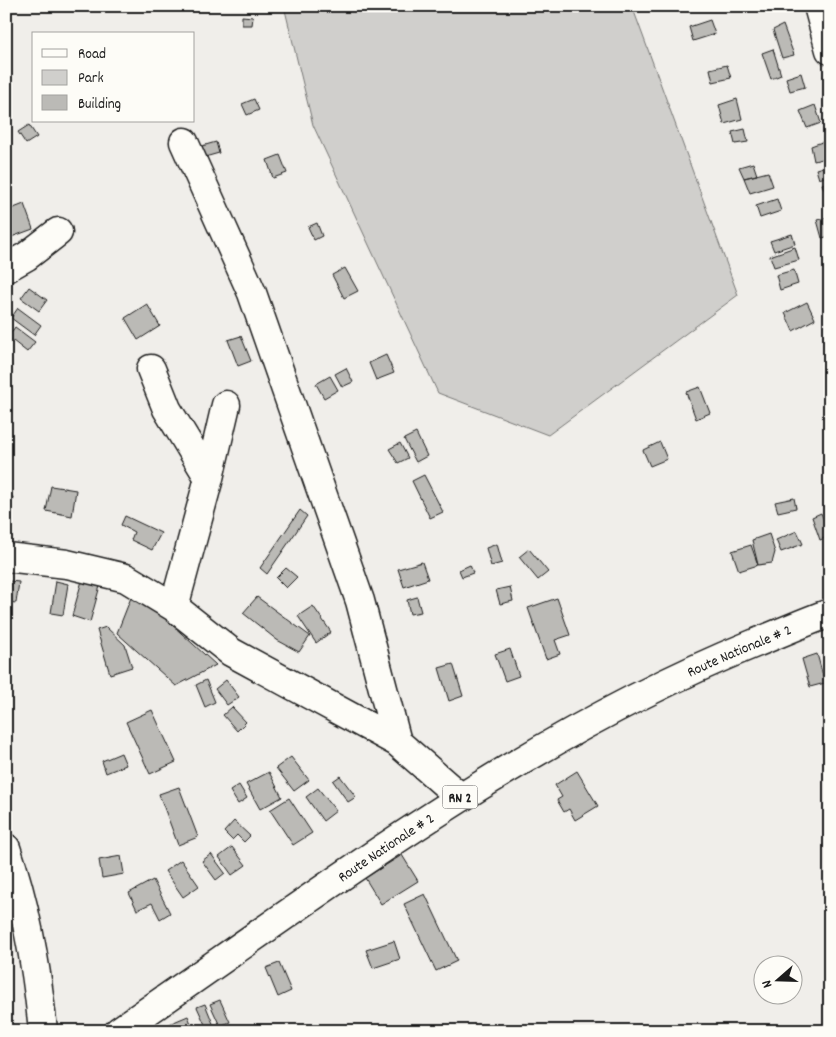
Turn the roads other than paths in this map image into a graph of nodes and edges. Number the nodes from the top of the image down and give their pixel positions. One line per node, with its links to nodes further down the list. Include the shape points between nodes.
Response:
1 (818, 6): 2 (street)
2 (830, 50)
3 (184, 142): 12 (street, via 259,311 360,602)
4 (58, 232): 5 (street)
5 (6, 268)
6 (151, 369): 8 (street, via 167,409)
7 (226, 405): 8 (street)
8 (209, 478): 10 (street)
9 (6, 557): 10 (street, via 67,564 126,578)
10 (174, 607): 12 (street, via 231,652)
11 (830, 614): 13 (street, Route Nationale # 2 / RN 2, via 711,661 604,713)
12 (397, 742): 13 (street)
13 (460, 797): 16 (street, Route Nationale # 2 / RN 2)
14 (6, 848): 15 (street, via 20,891 37,968)
15 (43, 1031)
16 (119, 1031)

